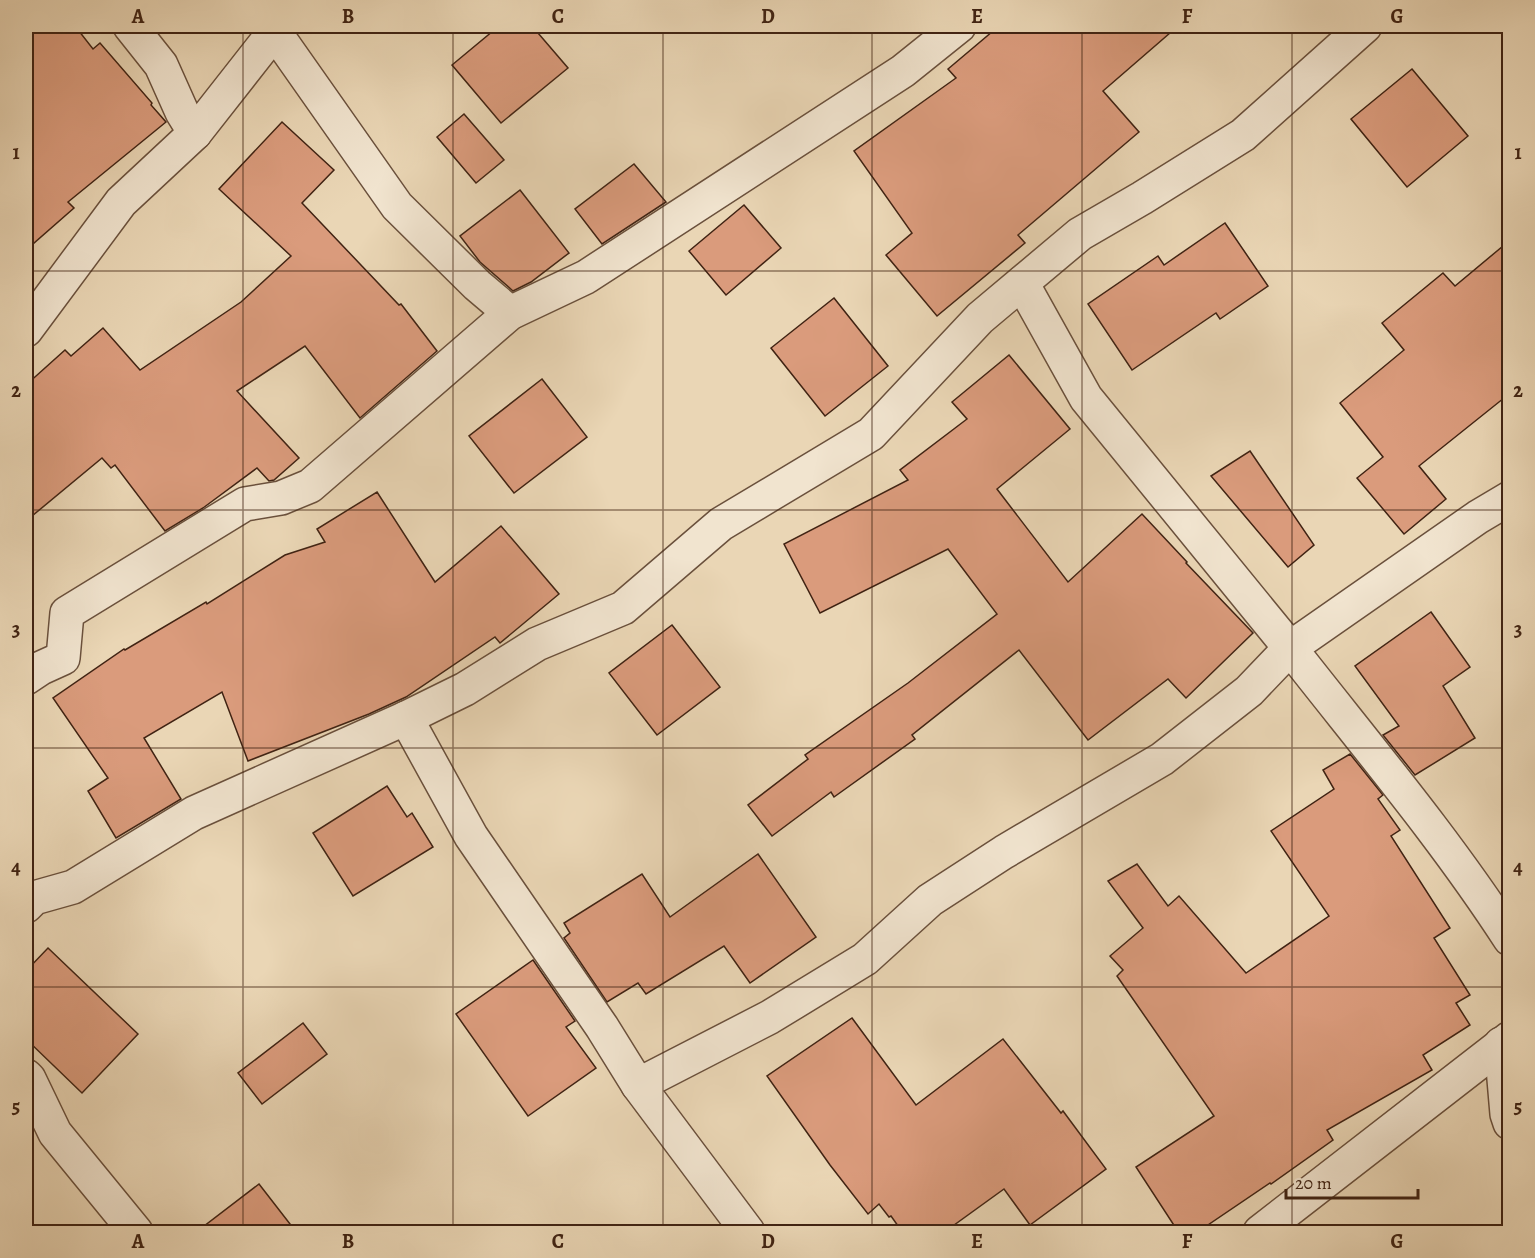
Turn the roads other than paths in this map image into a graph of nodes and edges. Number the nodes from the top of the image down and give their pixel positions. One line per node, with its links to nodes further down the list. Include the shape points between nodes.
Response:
1 (130, 26): 5 (street, via 161,65)
2 (959, 26): 7 (street, via 903,71 586,277)
3 (1365, 26): 6 (street, via 1243,135 1080,234)
4 (276, 28): 5 (street); 7 (street, via 397,206)
5 (195, 133): 8 (street, via 121,202)
6 (1022, 283): 10 (street, via 1086,398); 12 (street, via 980,318 871,434 721,524 623,608 537,644 465,689)
7 (510, 313): 11 (street, via 310,486 281,498 245,504 67,613 63,658)
8 (26, 330)
9 (1509, 498): 10 (street)
10 (1290, 648): 14 (street, via 1479,892); 17 (street, via 1249,691 1162,759 930,900 865,959 770,1017)
11 (26, 678)
12 (406, 718): 13 (street, via 194,813 73,887 34,898); 17 (street, via 471,836)
13 (26, 906)
14 (1509, 939)
15 (1505, 1041): 18 (street); 21 (street)
16 (26, 1076): 19 (street, via 55,1133)
17 (638, 1085): 20 (street)
18 (1509, 1123)
19 (136, 1233)
20 (748, 1233)
21 (1260, 1233)

